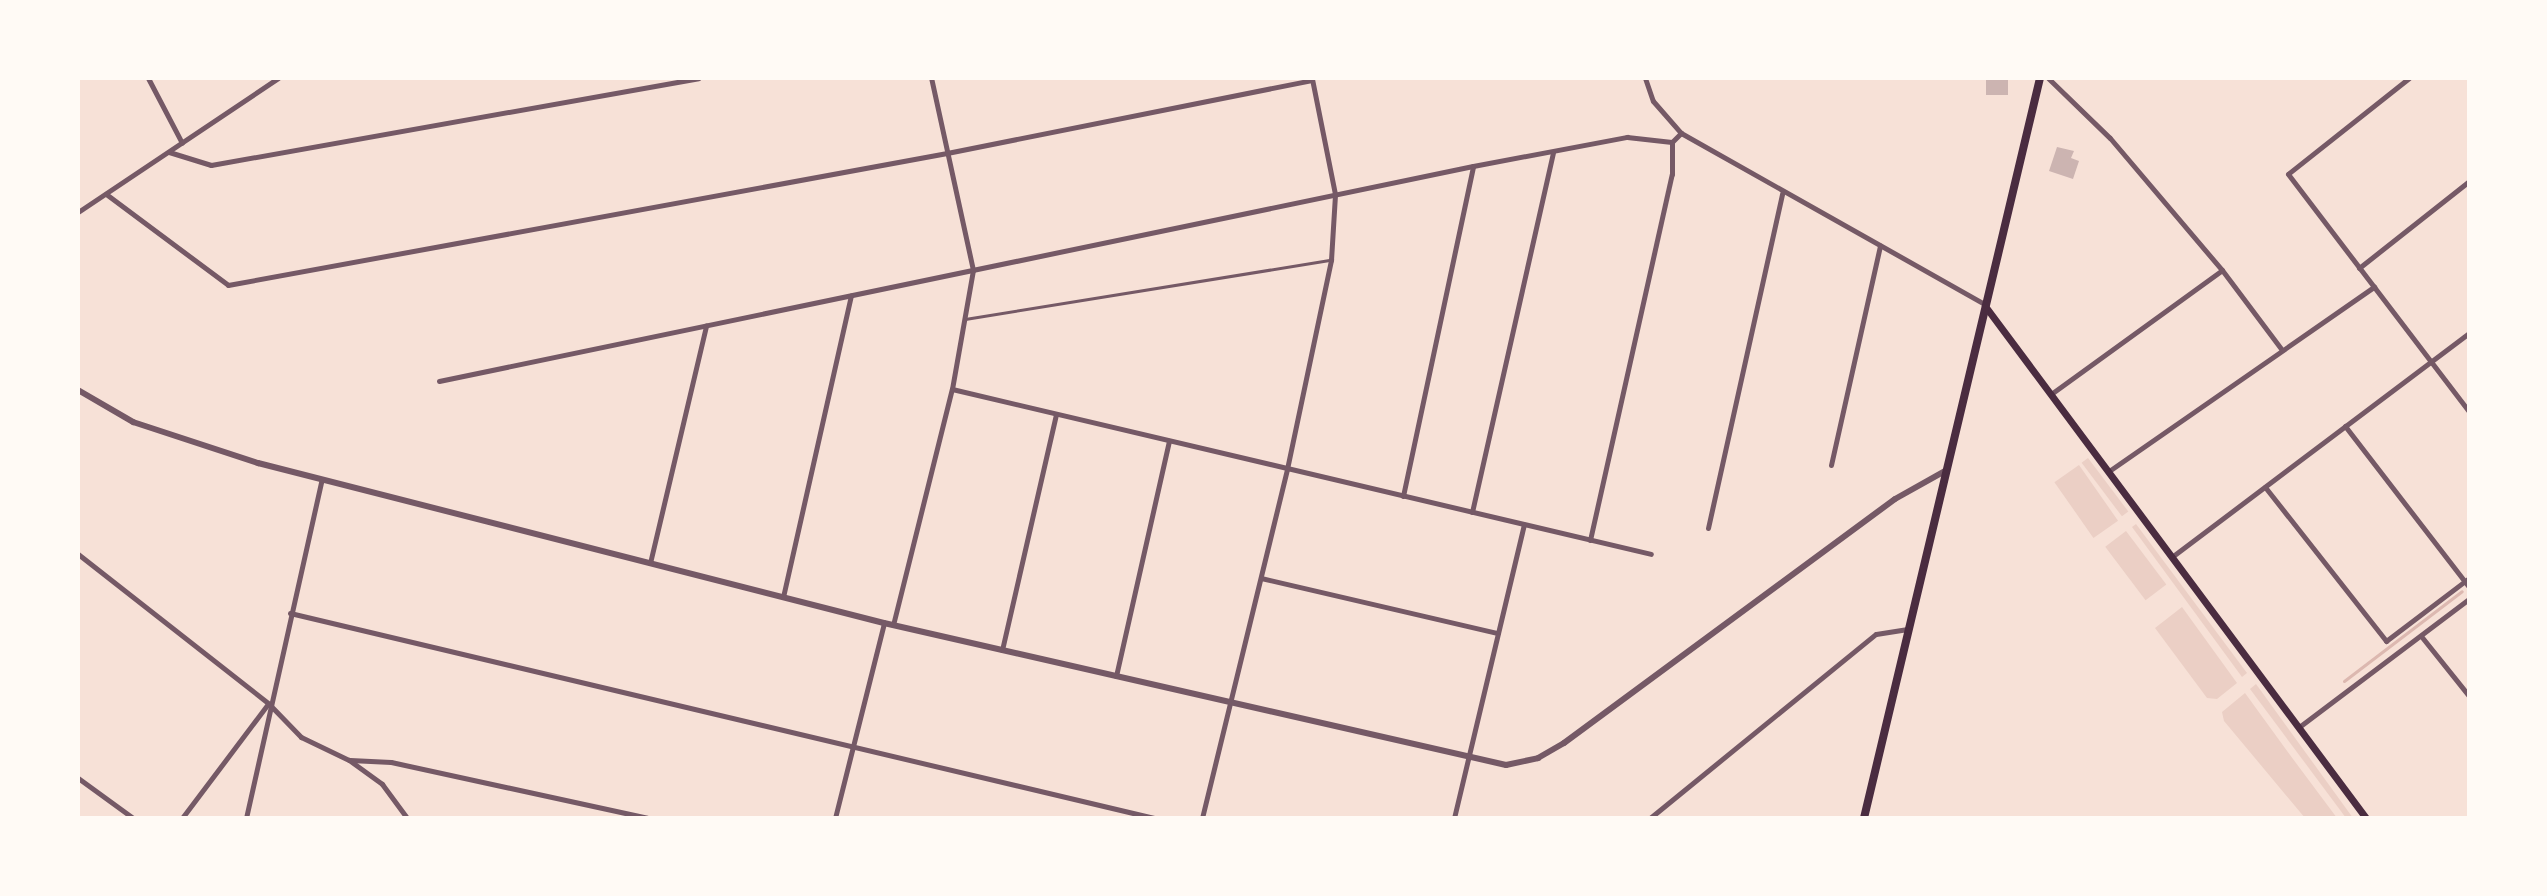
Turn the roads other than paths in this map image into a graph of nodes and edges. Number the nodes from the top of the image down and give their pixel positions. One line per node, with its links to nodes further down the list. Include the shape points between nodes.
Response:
1 (148, 78): 12 (street)
2 (278, 78): 12 (street)
3 (698, 78): 13 (street, via 211,165)
4 (931, 78): 14 (street)
5 (1645, 78): 10 (street, via 1653,101)
6 (2040, 78): 29 (main road)
7 (2048, 78): 26 (street, via 2110,138)
8 (2409, 78): 24 (street, via 2288,174)
9 (1312, 79): 14 (street); 20 (street)
10 (1681, 133): 11 (street); 18 (street)
11 (1672, 142): 15 (street, via 1627,137); 53 (street, via 1672,174)
12 (182, 143): 13 (street)
13 (169, 152): 19 (street)
14 (947, 153): 19 (street, via 228,285); 25 (street)
15 (1553, 153): 16 (street); 50 (street)
16 (1473, 166): 20 (street); 49 (street)
17 (2469, 181): 24 (street)
18 (1782, 193): 22 (street); 52 (street)
19 (106, 194): 21 (street)
20 (1335, 194): 23 (street); 25 (street)
21 (78, 212)
22 (1880, 245): 29 (street); 43 (street)
23 (1331, 260): 30 (lane); 44 (street)
24 (2359, 268): 27 (street)
25 (973, 270): 28 (street); 30 (street)
26 (2222, 270): 33 (street); 38 (street)
27 (2374, 287): 33 (street); 34 (street)
28 (851, 296): 31 (street); 60 (street)
29 (1984, 304): 38 (main road); 45 (main road)
30 (965, 319): 36 (street)
31 (706, 326): 35 (street); 57 (street)
32 (2469, 333): 34 (street)
33 (2282, 350): 46 (street)
34 (2431, 362): 39 (street); 41 (street)
35 (439, 381)
36 (952, 389): 40 (street); 64 (street)
37 (78, 390): 47 (street, via 142,425)
38 (2051, 394): 46 (main road)
39 (2469, 412)
40 (1056, 415): 42 (street); 68 (street)
41 (2345, 426): 48 (street); 59 (street)
42 (1169, 441): 44 (street); 69 (street)
43 (1831, 465)
44 (1287, 469): 49 (street); 58 (street)
45 (1945, 471): 65 (main road); 75 (street, via 1890,502 1564,743 1538,758 1506,765)
46 (2109, 471): 56 (main road)
47 (322, 479): 57 (street); 62 (street)
48 (2265, 487): 56 (street); 59 (street, via 2386,641)
49 (1403, 496): 50 (street)
50 (1472, 512): 51 (street)
51 (1524, 525): 53 (street); 66 (street)
52 (1708, 528)
53 (1590, 540): 55 (street)
54 (78, 554): 72 (street)
55 (1651, 554)
56 (2173, 556): 73 (main road)
57 (650, 563): 60 (street)
58 (1261, 578): 66 (street); 71 (street)
59 (2468, 582)
60 (783, 597): 63 (street)
61 (2469, 599): 67 (street)
62 (290, 613): 72 (street); 74 (street)
63 (884, 623): 64 (street); 74 (street)
64 (893, 625): 68 (street)
65 (1908, 629): 87 (street, via 1876,634); 88 (main road)
66 (1498, 633): 75 (street)
67 (2421, 636): 70 (street); 73 (street)
68 (1002, 650): 69 (street)
69 (1116, 676): 71 (street)
70 (2469, 696)
71 (1227, 701): 75 (street); 85 (street)
72 (269, 704): 76 (street, via 301,737); 80 (street); 81 (street)
73 (2299, 727): 89 (main road)
74 (853, 746): 83 (street); 84 (street)
75 (1468, 759): 86 (street)
76 (349, 760): 78 (street, via 382,784); 82 (street, via 391,762)
77 (78, 778): 79 (street)
78 (408, 816)
79 (133, 818)
80 (182, 818)
81 (246, 818)
82 (647, 818)
83 (835, 818)
84 (1154, 818)
85 (1202, 818)
86 (1454, 818)
87 (1650, 818)
88 (1864, 818)
89 (2366, 818)

